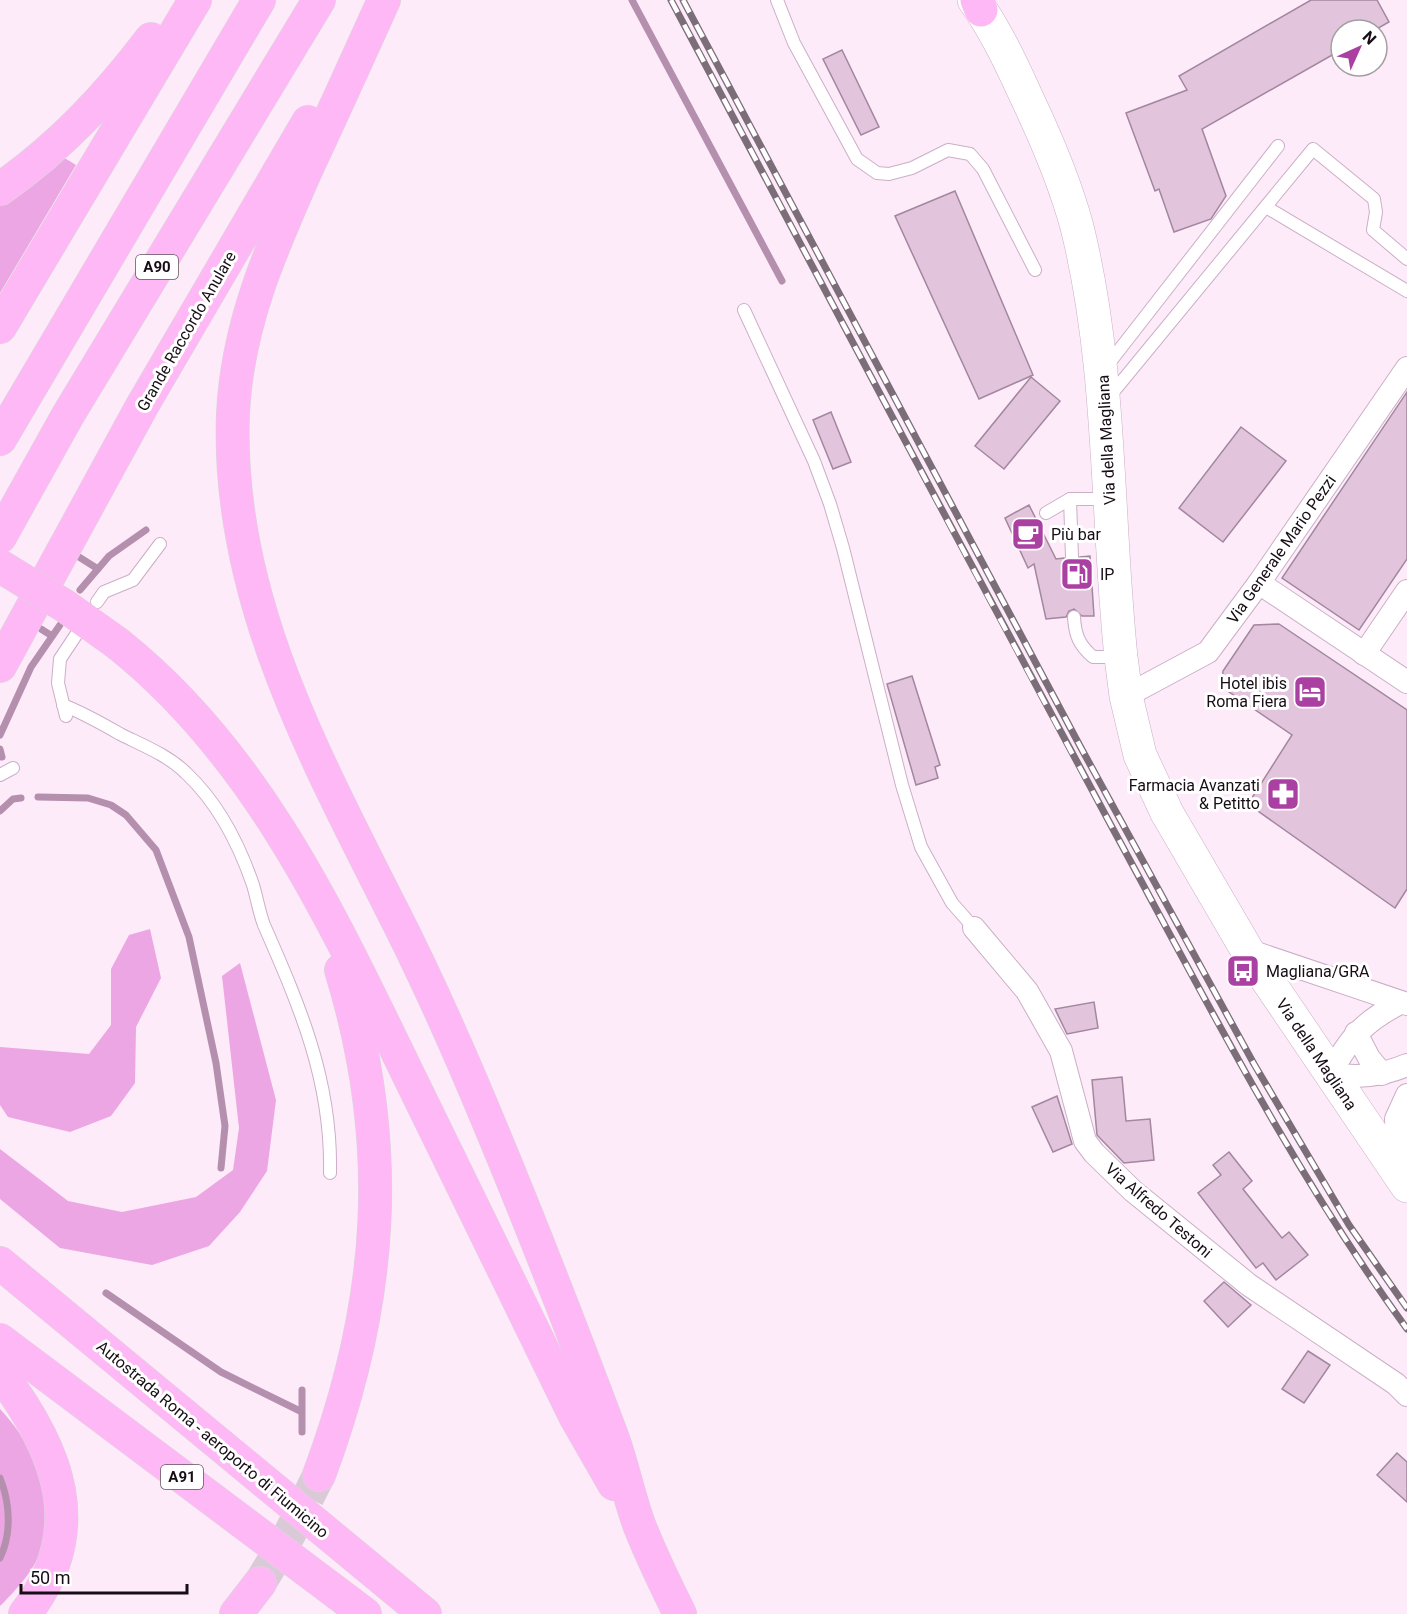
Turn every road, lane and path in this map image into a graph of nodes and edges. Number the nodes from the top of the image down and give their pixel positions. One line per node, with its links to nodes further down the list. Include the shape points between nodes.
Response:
1 (177, 0): 9 (highway, via 130,67 81,123)
2 (195, 0): 15 (highway)
3 (259, 0): 18 (highway, A90)
4 (319, 0): 22 (highway, A90, via 68,416)
5 (382, 0): 33 (highway, Grande Raccordo Anulare, via 148,396); 54 (highway, via 270,251 245,327 237,372 232,447 244,555 264,630 290,697 430,989 526,1214 618,1453)
6 (777, 0): 12 (lane, via 794,44 857,159 877,173 889,174 912,168 948,150 970,154 983,169)
7 (977, 3): 17 (main road, Via della Magliana, via 1035,114 1067,197 1081,246)
8 (1278, 146): 17 (lane)
9 (0, 189)
10 (1266, 207): 11 (lane, via 1313,149 1374,199 1373,230); 13 (lane); 17 (lane)
11 (1407, 258)
12 (1035, 270)
13 (1407, 290)
14 (744, 310): 39 (lane, via 830,504 921,847 952,903)
15 (0, 327)
16 (1407, 368): 26 (street, Via Generale Mario Pezzi)
17 (1103, 388): 20 (main road, Via della Magliana)
18 (0, 439)
19 (1070, 499): 20 (lane); 21 (lane); 24 (lane)
20 (1109, 499): 32 (main road, Via della Magliana)
21 (1046, 513)
22 (0, 537)
23 (160, 544): 28 (lane, via 133,580 104,592)
24 (1072, 557)
25 (0, 566): 38 (highway, bridge, via 117,643 166,686 251,784)
26 (1259, 583): 31 (street); 35 (street, Via Generale Mario Pezzi, via 1208,652)
27 (1407, 591): 31 (street)
28 (97, 602)
29 (1074, 617): 32 (lane, via 1081,647 1093,657)
30 (75, 635): 47 (lane, via 60,659 58,683 64,711 88,715 186,772 225,819 263,922 284,965 321,1075 331,1142)
31 (1364, 654): 34 (street)
32 (1121, 657): 35 (main road, Via della Magliana)
33 (0, 666)
34 (1407, 682)
35 (1126, 696): 40 (main road, Via della Magliana, via 1140,755 1167,813)
36 (13, 768): 37 (lane)
37 (0, 775)
38 (291, 846): 53 (highway, via 346,984 367,1083 376,1171 374,1251 360,1339 346,1400); 54 (highway, via 354,963 575,1416)
39 (974, 928): 52 (street, Via Alfredo Testoni, via 1027,991 1061,1050 1085,1141 1094,1153 1133,1191 1249,1285)
40 (1247, 950): 41 (street); 44 (main road, Via della Magliana)
41 (1403, 1004): 42 (street, via 1373,1016)
42 (1356, 1033): 44 (street); 45 (street)
43 (1407, 1065): 45 (street)
44 (1330, 1074): 45 (street, via 1358,1078); 48 (main road, Via della Magliana)
45 (1382, 1074)
46 (1407, 1095): 48 (street, via 1396,1119)
47 (330, 1173)
48 (1402, 1179)
49 (0, 1263): 59 (highway, Autostrada Roma - aeroporto di Fiumicino)
50 (0, 1340): 58 (highway, A91)
51 (0, 1373): 56 (highway, via 42,1436 55,1470 61,1502 60,1538 54,1563)
52 (1407, 1395)
53 (320, 1475)
54 (639, 1523): 60 (highway)
55 (260, 1583): 57 (highway)
56 (25, 1614)
57 (236, 1614)
58 (365, 1614)
59 (425, 1614)
60 (680, 1614)

